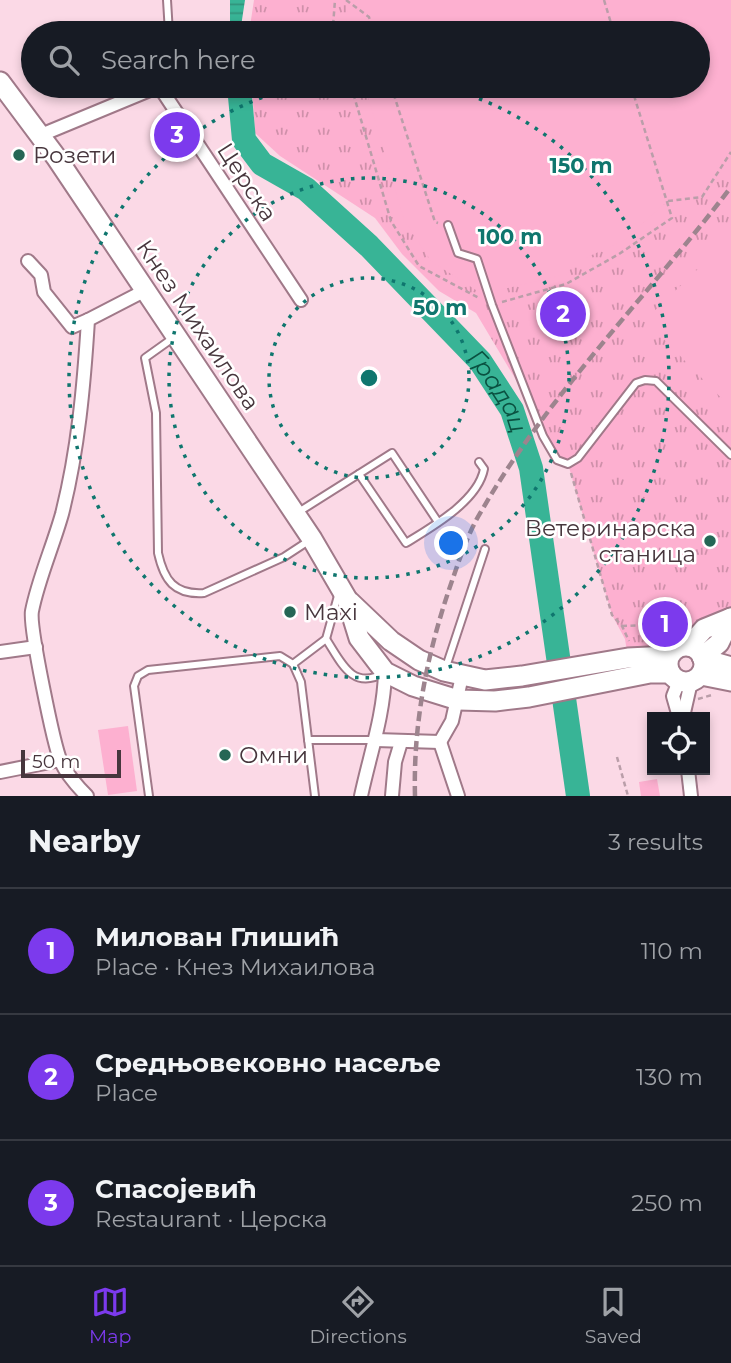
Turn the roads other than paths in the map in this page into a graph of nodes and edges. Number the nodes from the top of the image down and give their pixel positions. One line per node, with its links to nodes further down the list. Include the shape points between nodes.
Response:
1 (167, 0): 2 (lane)
2 (168, 21)
3 (0, 82): 6 (main road, Кнез Михаилова)
4 (130, 98): 6 (street, Церска)
5 (171, 98): 10 (street, Церска)
6 (41, 135): 9 (main road, Кнез Михаилова)
7 (448, 225): 13 (lane, via 458,253 477,259 543,436 557,460 568,464 578,458 636,383 645,380 656,381)
8 (28, 261): 11 (street, via 41,275 44,292 72,327)
9 (146, 290): 11 (street); 12 (main road, Кнез Михаилова)
10 (301, 300)
11 (88, 320): 22 (street, via 83,399 62,513 32,611)
12 (176, 336): 16 (main road, Кнез Михаилова); 18 (lane, via 145,358 156,413 162,572 174,587 190,594 204,593 284,557)
13 (731, 455)
14 (479, 462): 17 (lane, via 482,476 468,497)
15 (359, 474): 16 (lane); 17 (lane, via 407,543); 17 (lane, via 392,453)
16 (295, 514): 18 (main road, Кнез Михаилова)
17 (438, 522)
18 (312, 539): 20 (main road, Кнез Михаилова)
19 (485, 549): 28 (lane)
20 (344, 593): 21 (lane); 27 (main road, Кнез Михаилова, via 359,638); 28 (main road, Кнез Михаилова, via 391,641 419,660)
21 (326, 639): 25 (lane); 27 (lane, via 348,674 364,679)
22 (36, 647): 23 (street); 36 (street)
23 (0, 652)
24 (688, 662): 26 (main road); 28 (main road, Кнез Михаилова, via 628,658 485,680); 29 (main road); 30 (main road, Кнез Михаилова, via 529,697); 31 (street, via 673,696)
25 (293, 664): 32 (lane, via 301,682); 40 (lane, via 280,656 148,670 138,676 134,686)
26 (731, 667)
27 (385, 672): 30 (main road, Кнез Михаилова); 33 (street)
28 (453, 674): 30 (street)
29 (731, 681)
30 (458, 700): 35 (street)
31 (679, 712)
32 (309, 740): 33 (lane); 41 (lane)
33 (376, 740): 34 (street); 42 (street)
34 (401, 742): 35 (street); 43 (street)
35 (440, 743): 44 (street)
36 (60, 760): 37 (street); 39 (street)
37 (0, 772)
38 (689, 775): 45 (street)
39 (87, 796)
40 (149, 796)
41 (315, 796)
42 (360, 796)
43 (392, 796)
44 (458, 796)
45 (691, 796)

